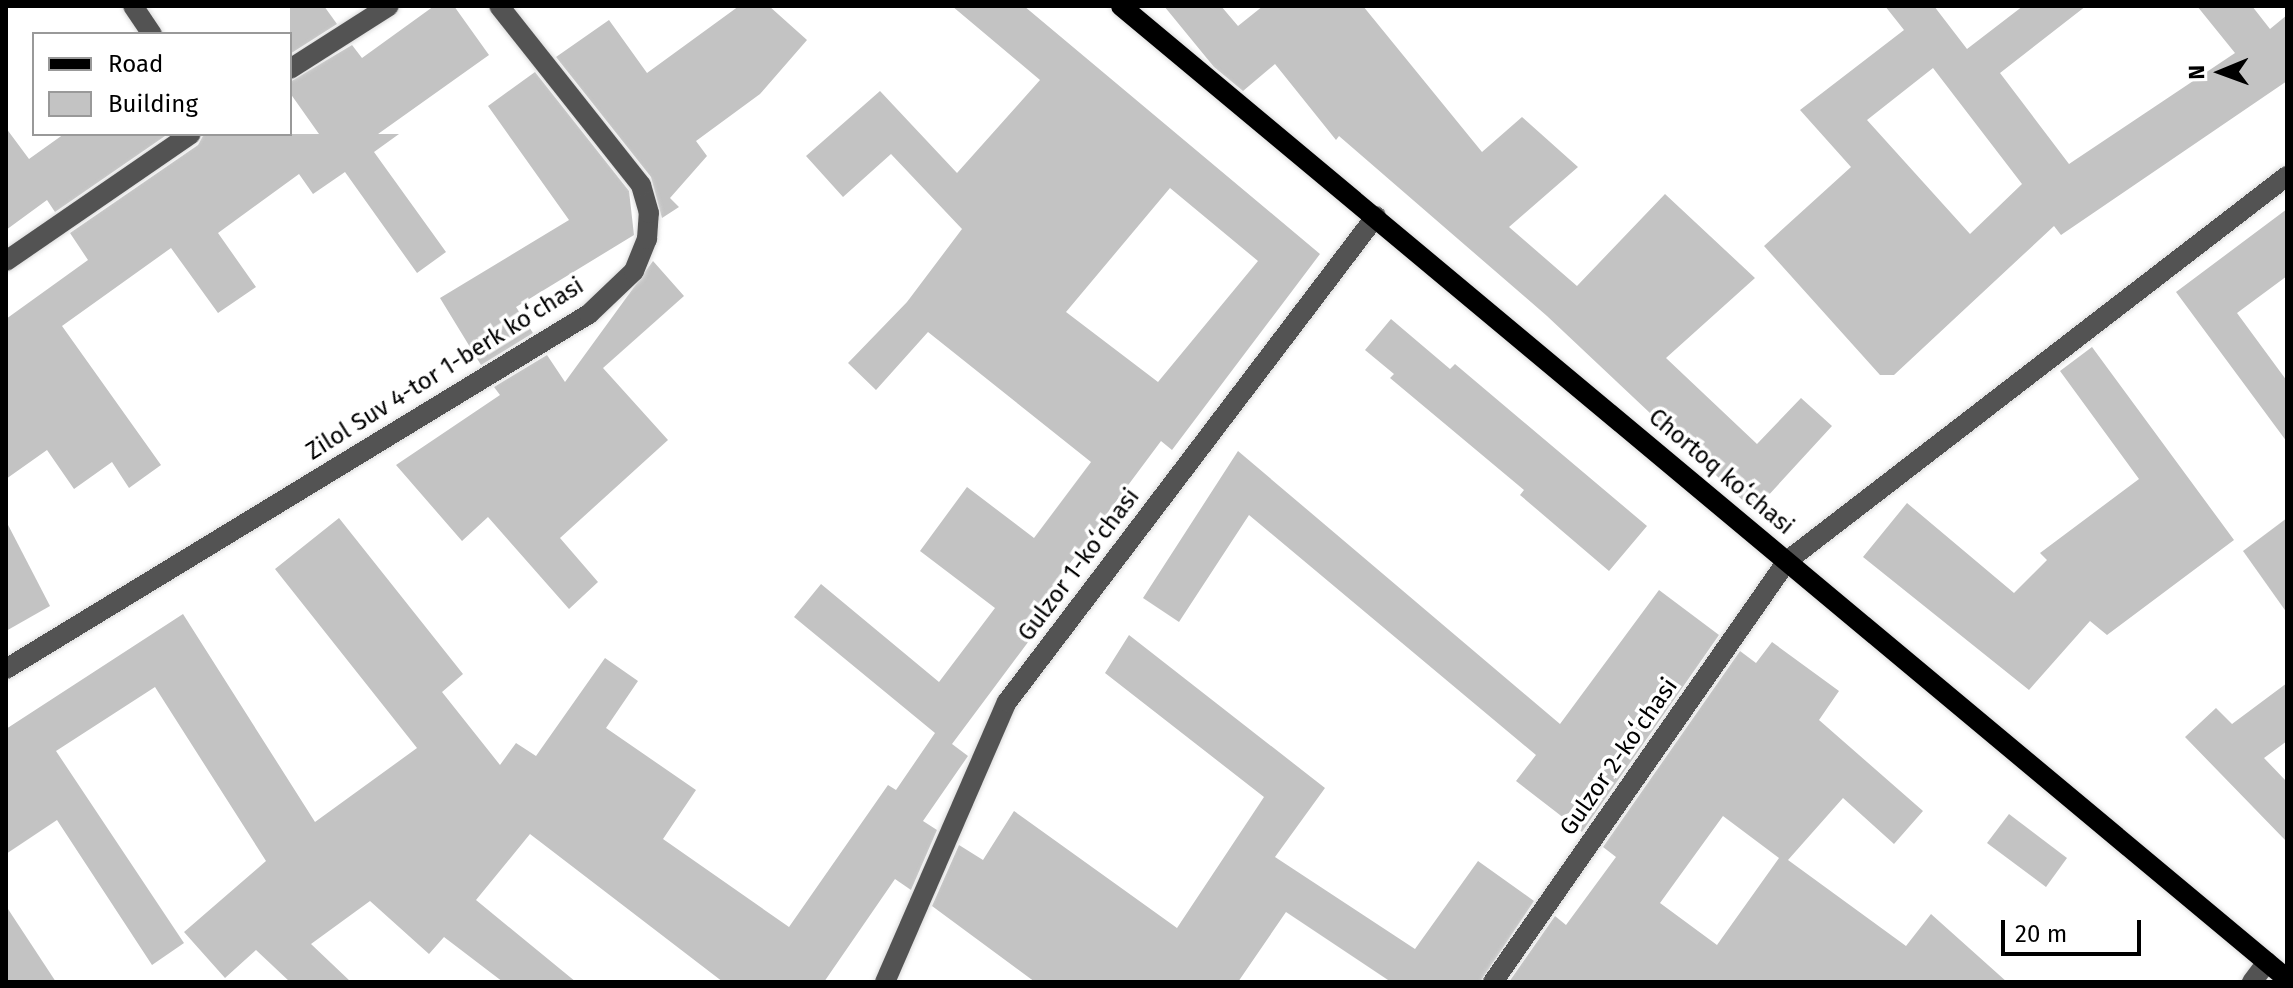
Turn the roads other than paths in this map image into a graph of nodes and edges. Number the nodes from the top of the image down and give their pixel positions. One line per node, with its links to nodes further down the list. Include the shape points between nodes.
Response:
1 (133, 6): 5 (street)
2 (389, 6): 6 (street)
3 (499, 6): 12 (street, Zilol Suv 4-tor 1-berk koʻchasi, via 641,185 649,213 647,239 634,271 589,314)
4 (1121, 6): 9 (main road, Chortoq koʻchasi)
5 (151, 32)
6 (292, 68)
7 (188, 136): 10 (street)
8 (2287, 176): 11 (street, Gulzor 2-koʻchasi)
9 (1376, 216): 11 (main road, Chortoq koʻchasi); 15 (street, Gulzor 1-koʻchasi, via 1007,702)
10 (6, 261)
11 (1787, 561): 13 (main road, Chortoq koʻchasi); 16 (street, Gulzor 2-koʻchasi)
12 (6, 669)
13 (2267, 962): 14 (main road, Chortoq koʻchasi); 17 (street)
14 (2287, 979)
15 (885, 982)
16 (1493, 982)
17 (2252, 982)

